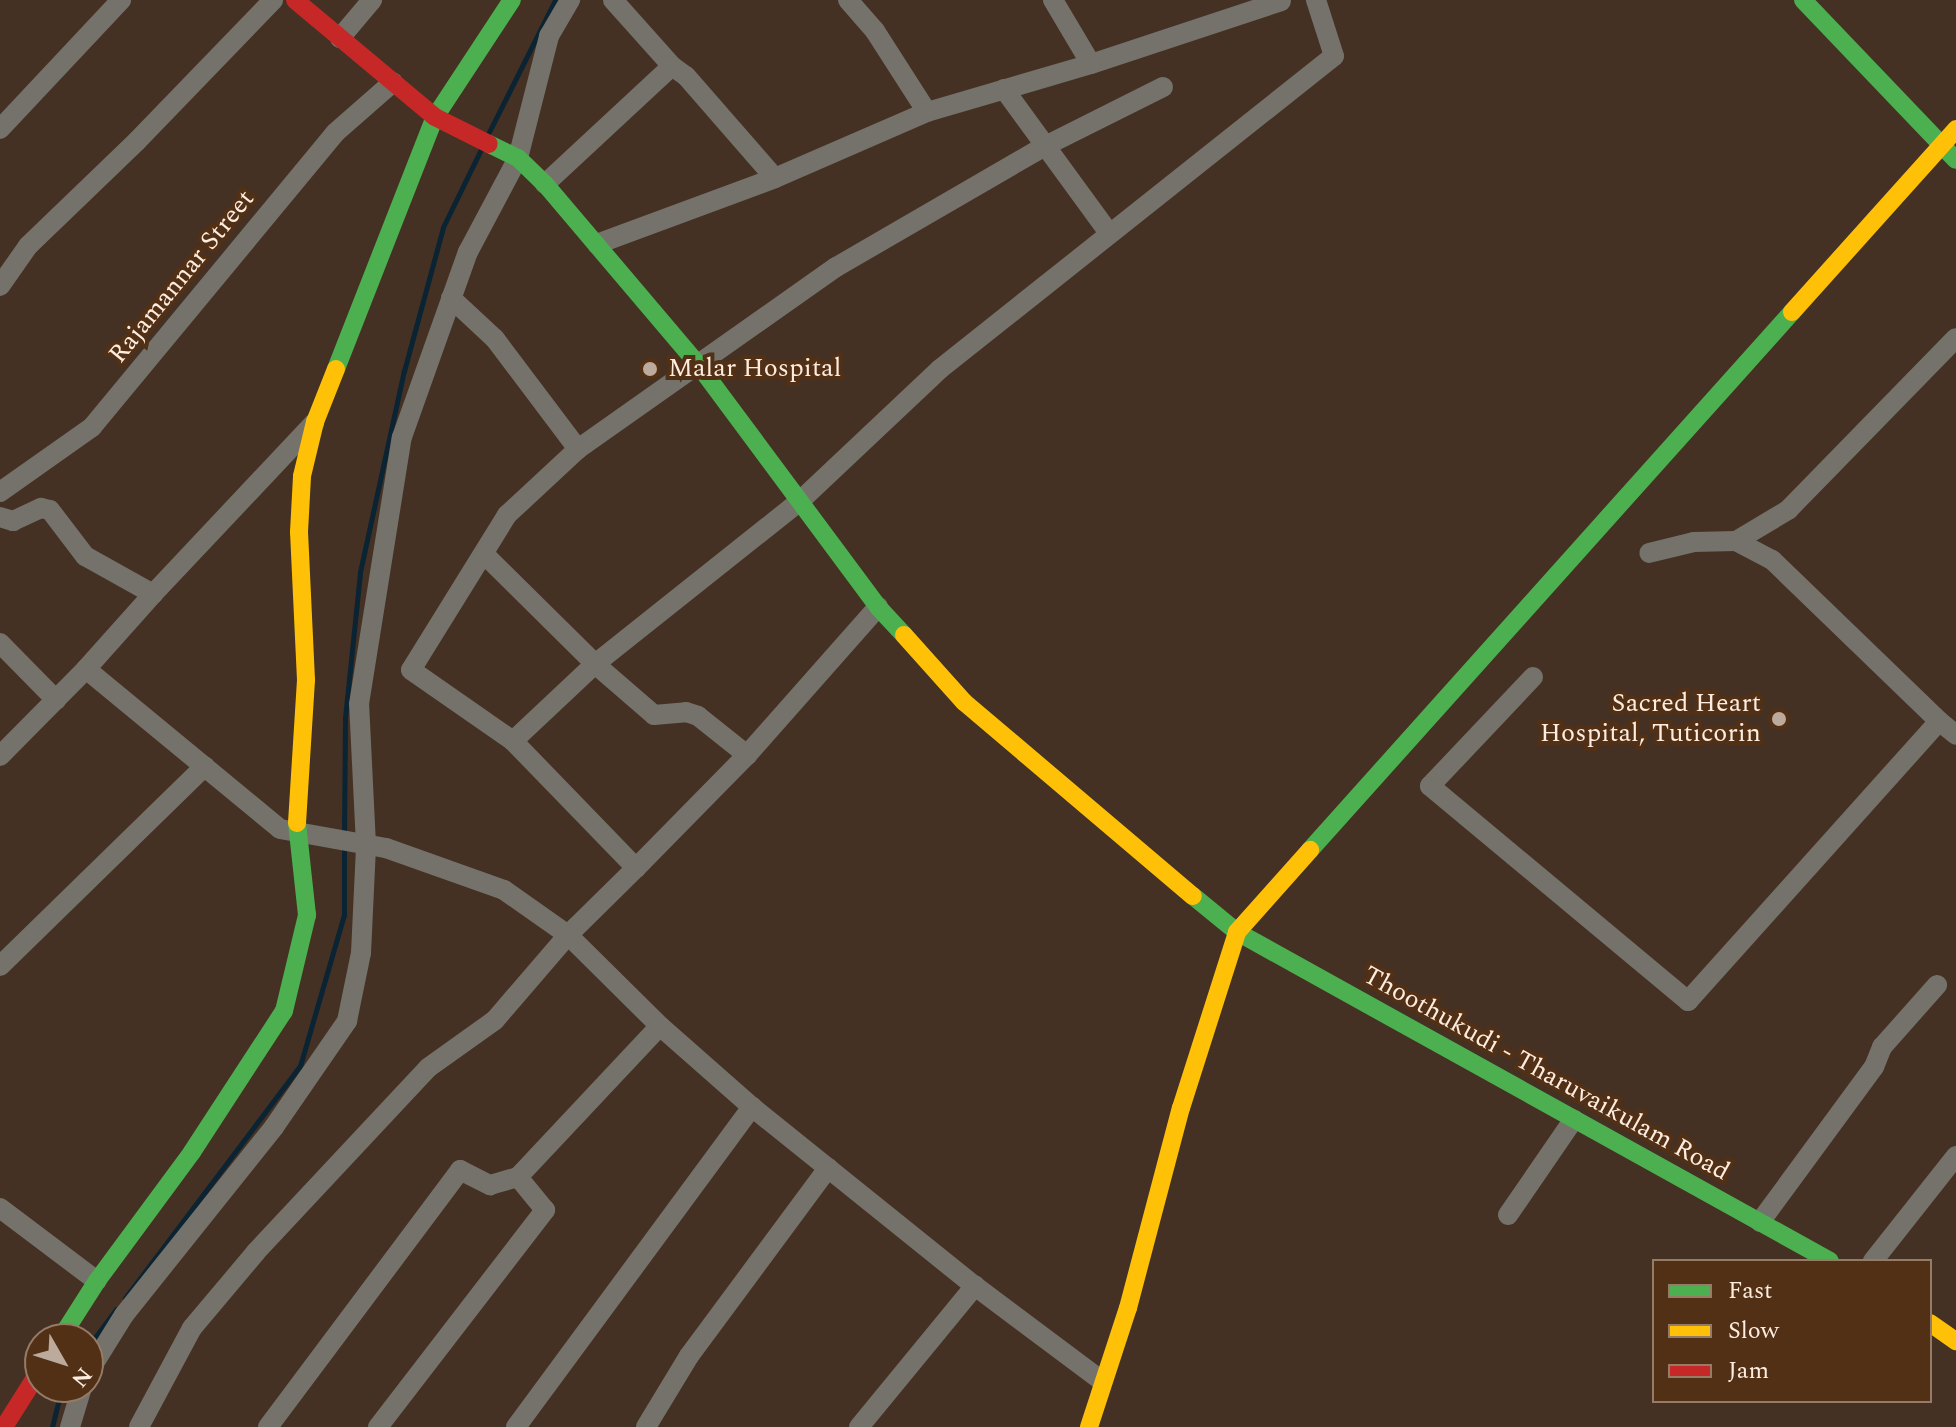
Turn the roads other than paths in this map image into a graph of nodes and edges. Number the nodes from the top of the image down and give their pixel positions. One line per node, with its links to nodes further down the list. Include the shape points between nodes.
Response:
1 (121, 0): 21 (street)
2 (273, 0): 31 (street, via 28,246)
3 (295, 0): 13 (main road, Thoothukudi - Tharuvaikulam Road)
4 (372, 0): 13 (street)
5 (512, 0): 20 (main road)
6 (570, 0): 25 (street, via 549,36)
7 (613, 0): 15 (street)
8 (848, 0): 19 (street, via 875,31)
9 (1053, 0): 14 (street)
10 (1282, 0): 14 (street)
11 (1316, 0): 29 (street, via 1334,56)
12 (1803, 0): 24 (main road)
13 (340, 38): 16 (main road, Thoothukudi - Tharuvaikulam Road)
14 (1091, 64): 18 (street)
15 (672, 66): 27 (street); 28 (street)
16 (393, 82): 20 (main road, Thoothukudi - Tharuvaikulam Road); 37 (street, Rajamannar Street, via 335,133 92,427)
17 (1163, 87): 23 (street)
18 (1004, 89): 19 (street); 23 (street)
19 (927, 112): 27 (street)
20 (443, 120): 25 (main road, Thoothukudi - Tharuvaikulam Road); 35 (main road)
21 (0, 129)
22 (1956, 129): 24 (main road)
23 (1045, 146): 29 (street); 34 (street, via 836,267)
24 (1940, 147): 26 (main road); 59 (main road)
25 (512, 155): 28 (main road, Thoothukudi - Tharuvaikulam Road); 32 (street)
26 (1956, 160)
27 (775, 178): 30 (street)
28 (545, 184): 30 (main road, Thoothukudi - Tharuvaikulam Road)
29 (1109, 233): 38 (street, via 940,369)
30 (597, 244): 34 (main road, Thoothukudi - Tharuvaikulam Road)
31 (0, 286)
32 (451, 298): 36 (street, via 495,339); 57 (street, via 402,437 359,704)
33 (1956, 338): 40 (street, via 1788,510)
34 (697, 363): 36 (street); 38 (main road, Thoothukudi - Tharuvaikulam Road)
35 (315, 422): 43 (street); 56 (main road, via 302,476 299,532 306,680)
36 (578, 449): 42 (street, via 507,515)
37 (0, 492)
38 (800, 501): 44 (main road, Thoothukudi - Tharuvaikulam Road); 46 (street)
39 (0, 517): 43 (street, via 13,521 41,508 50,510 85,556)
40 (1736, 541): 41 (street, via 1694,542); 50 (street, via 1772,560)
41 (1649, 553)
42 (484, 554): 46 (street); 52 (street, via 411,670)
43 (153, 594): 47 (street)
44 (878, 607): 54 (street); 59 (main road, Thoothukudi - Tharuvaikulam Road, via 964,702)
45 (0, 643): 49 (street)
46 (595, 664): 52 (street); 54 (street, via 654,715 698,716)
47 (86, 669): 49 (street); 55 (street)
48 (1533, 677): 50 (street, via 1430,786 1688,1001)
49 (56, 700): 53 (street)
50 (1939, 721): 51 (street)
51 (1956, 735)
52 (513, 741): 58 (street)
53 (2, 750)
54 (747, 755): 58 (street)
55 (205, 766): 56 (street, via 263,818 280,829); 61 (street)
56 (304, 834): 57 (street); 74 (main road, via 307,915 284,1011 192,1152)
57 (360, 844): 60 (street, via 386,848 504,890); 79 (street, via 361,953 347,1021 274,1127)
58 (636, 868): 60 (street)
59 (1237, 932): 65 (main road, Thoothukudi - Tharuvaikulam Road); 80 (main road)
60 (568, 935): 63 (street); 85 (street, via 495,1020 428,1068 256,1252 192,1328)
61 (0, 966)
62 (1937, 985): 71 (street, via 1882,1047 1874,1067)
63 (660, 1026): 64 (street); 68 (street)
64 (752, 1107): 67 (street); 88 (street)
65 (1574, 1119): 70 (street); 71 (main road, Thoothukudi - Tharuvaikulam Road)
66 (1956, 1156): 73 (street)
67 (828, 1168): 75 (street); 89 (street, via 689,1356)
68 (518, 1177): 86 (street, via 490,1185 460,1170); 87 (street, via 545,1210)
69 (0, 1208): 74 (street)
70 (1508, 1215)
71 (1760, 1222): 72 (main road, Thoothukudi - Tharuvaikulam Road)
72 (1826, 1259)
73 (1875, 1259)
74 (97, 1281): 76 (main road)
75 (975, 1286): 80 (street); 90 (street)
76 (70, 1323)
77 (1932, 1324): 78 (main road)
78 (1956, 1341)
79 (104, 1347)
80 (1102, 1381): 91 (main road)
81 (24, 1395): 83 (main road)
82 (77, 1403): 84 (street)
83 (4, 1427)
84 (70, 1427)
85 (139, 1427)
86 (268, 1427)
87 (378, 1427)
88 (516, 1427)
89 (646, 1427)
90 (859, 1427)
91 (1089, 1427)

